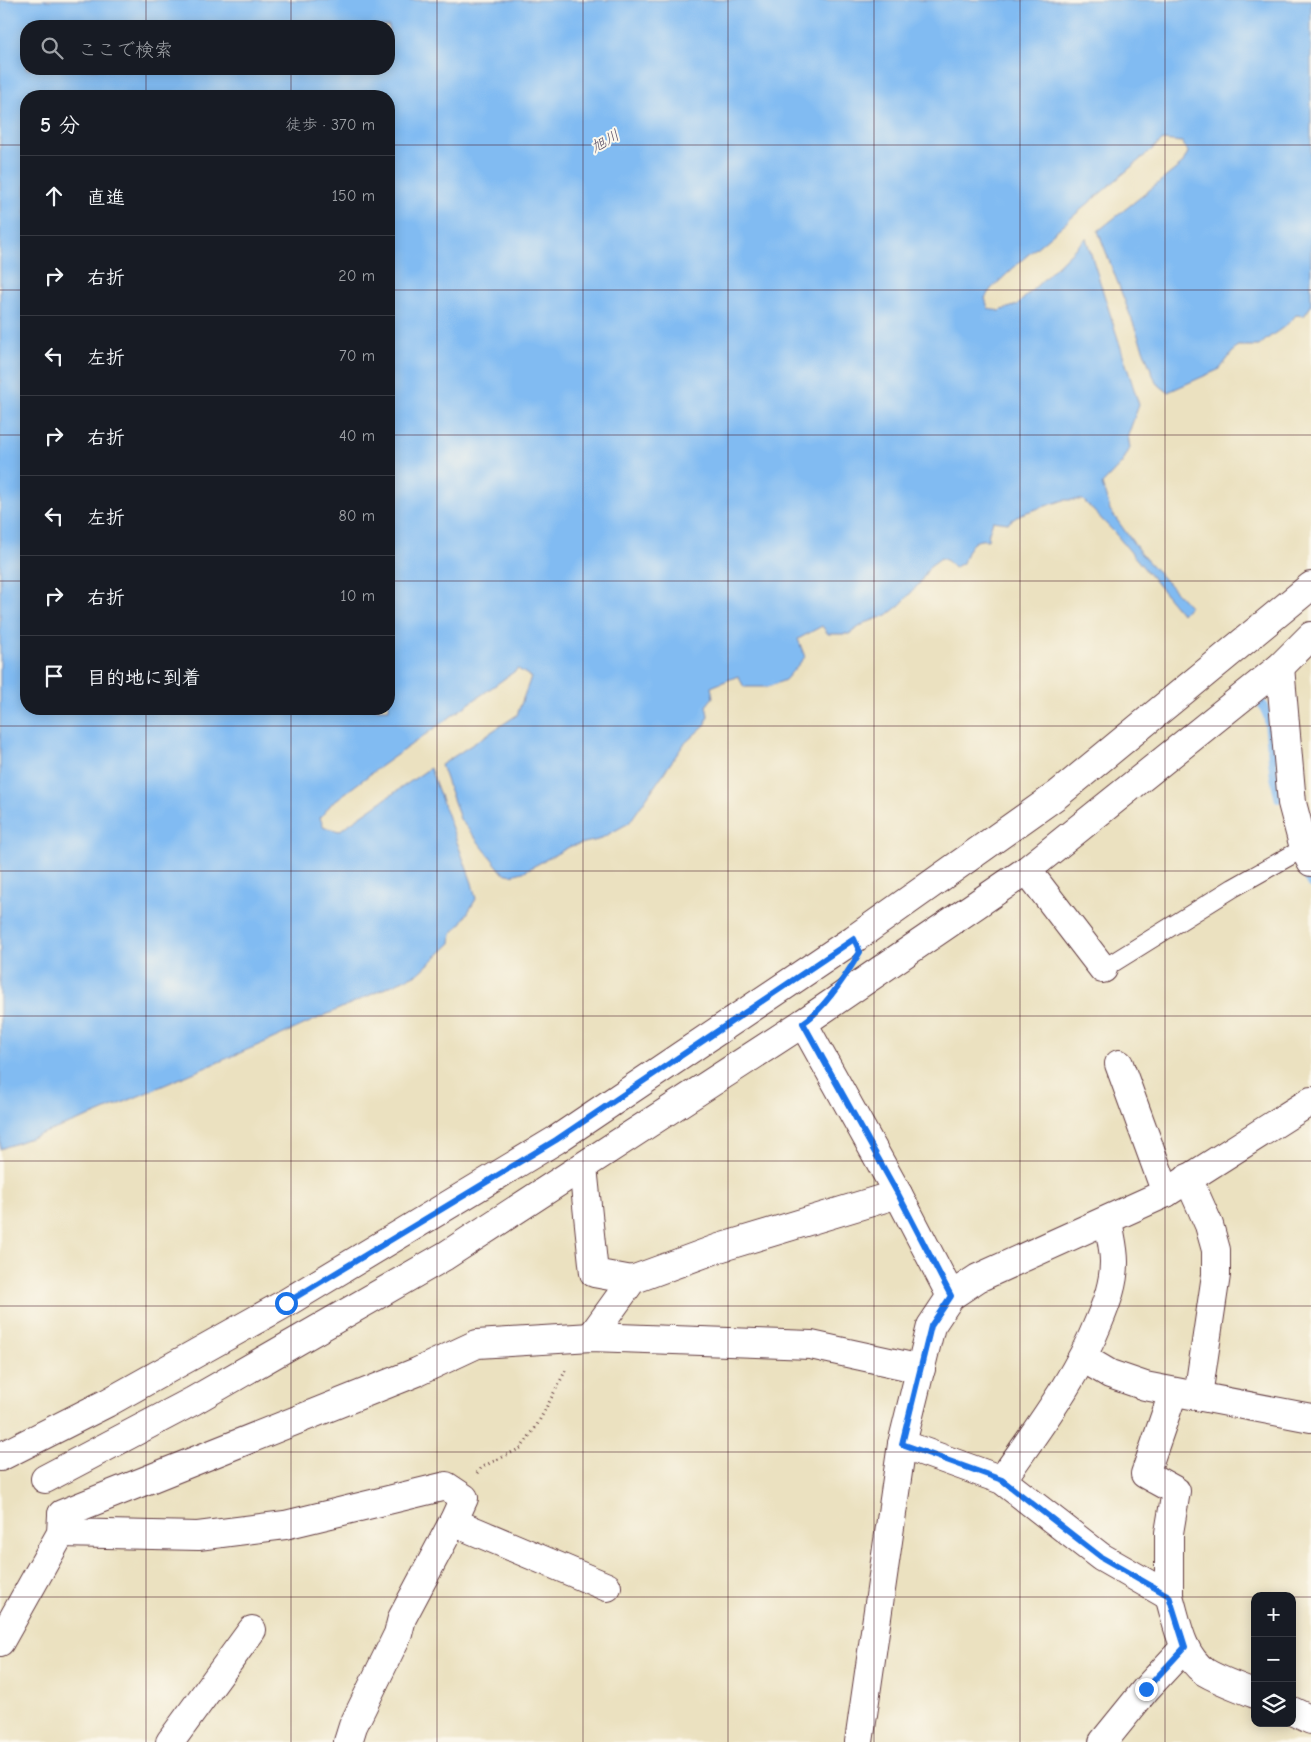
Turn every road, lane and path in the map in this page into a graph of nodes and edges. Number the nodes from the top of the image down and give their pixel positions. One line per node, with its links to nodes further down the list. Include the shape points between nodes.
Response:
1 (1311, 586): 6 (street, via 1057,796)
2 (1311, 636): 3 (street)
3 (1280, 667): 4 (street, via 1292,803); 5 (street)
4 (1301, 855): 7 (lane, via 1233,888)
5 (1027, 870): 7 (street); 8 (street)
6 (854, 939): 8 (street, via 860,952); 21 (street, via 556,1140 286,1303)
7 (1103, 969)
8 (808, 1020): 11 (street); 13 (street)
9 (1119, 1064): 12 (street)
10 (1311, 1101): 12 (street)
11 (583, 1167): 15 (street, via 594,1273); 25 (street, via 428,1266 193,1401)
12 (1177, 1185): 14 (street); 20 (street, via 1209,1225 1216,1250 1216,1275)
13 (898, 1194): 15 (street, via 719,1248); 16 (street)
14 (1108, 1220): 16 (street, via 978,1278); 18 (street, via 1114,1262 1110,1295)
15 (632, 1280): 17 (street)
16 (951, 1296): 19 (street, via 931,1326)
17 (586, 1338): 19 (street, via 811,1345); 27 (path, via 522,1448 482,1467); 29 (street, via 477,1344)
18 (1083, 1358): 20 (street, via 1110,1374 1145,1386); 26 (street)
19 (921, 1369): 23 (street)
20 (1186, 1394): 22 (street); 31 (street, via 1145,1474 1176,1490 1169,1533)
21 (107, 1403): 24 (street); 25 (street)
22 (1311, 1418)
23 (902, 1444): 26 (street); 40 (street)
24 (0, 1457)
25 (45, 1479): 29 (street)
26 (1002, 1480): 31 (street, via 1101,1557)
27 (458, 1494): 28 (street, via 464,1498); 29 (street, via 446,1486 285,1525 198,1536)
28 (453, 1522): 30 (street); 39 (street, via 402,1618 398,1634)
29 (62, 1524): 33 (street)
30 (607, 1587)
31 (1169, 1596): 34 (street)
32 (252, 1630): 38 (street)
33 (0, 1642)
34 (1185, 1647): 35 (street, via 1206,1672); 41 (street)
35 (1251, 1692)
36 (1296, 1713): 37 (street)
37 (1311, 1720)
38 (170, 1742)
39 (348, 1742)
40 (859, 1742)
41 (1104, 1742)

